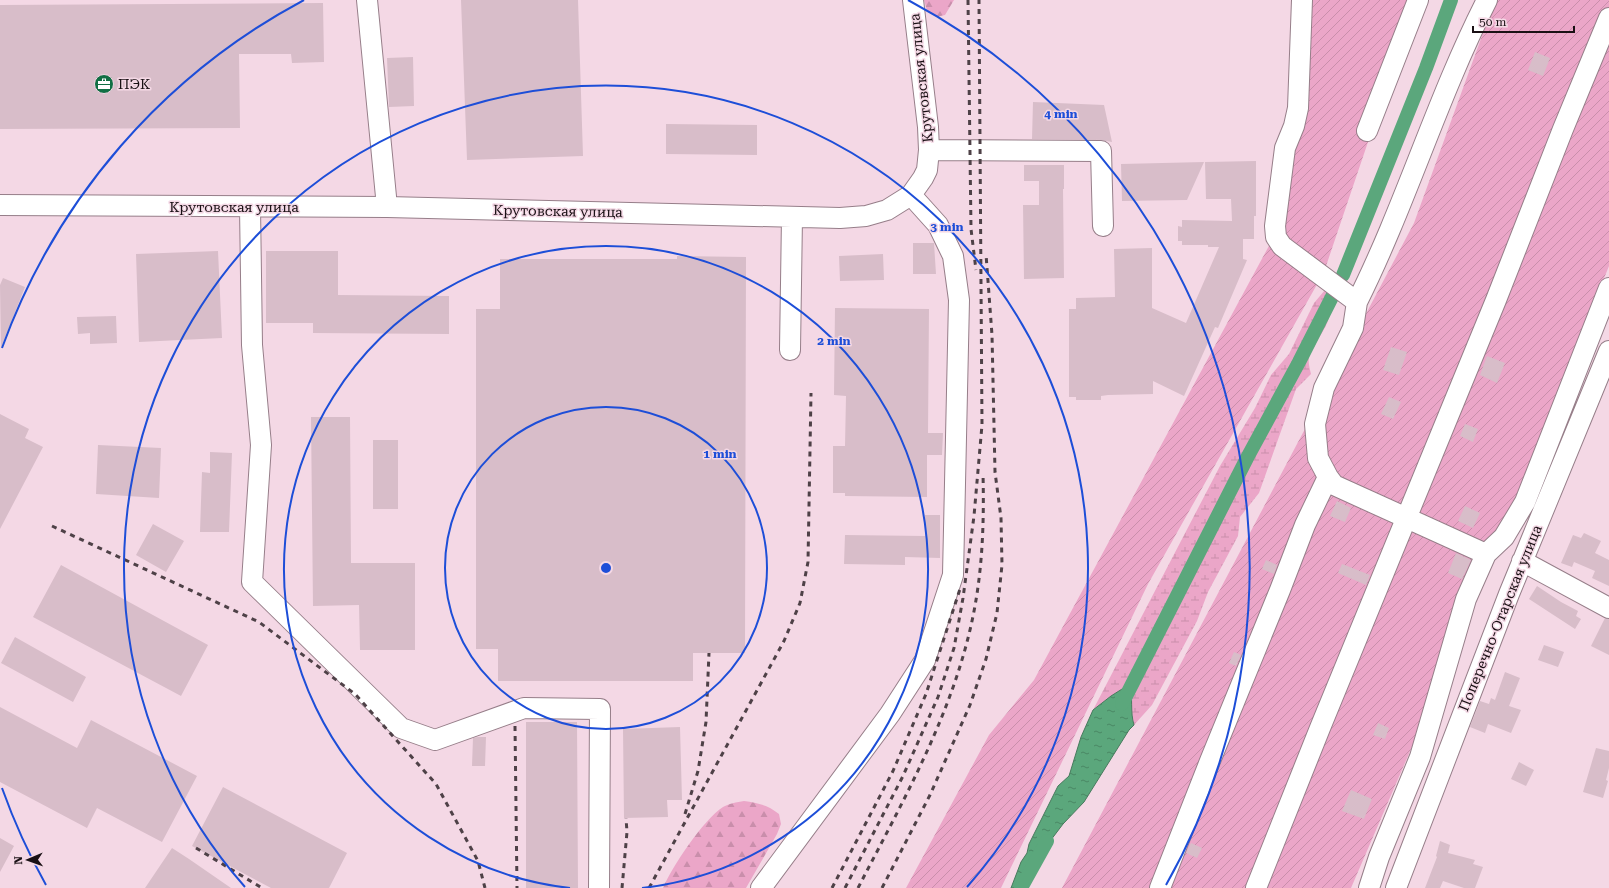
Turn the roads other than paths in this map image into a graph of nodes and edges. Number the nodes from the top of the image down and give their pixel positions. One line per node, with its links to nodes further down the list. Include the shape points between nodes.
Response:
1 (366, 0): 12 (street)
2 (913, 0): 8 (street, Крутовская улица)
3 (1302, 0): 16 (street, via 1298,108 1285,148 1275,226 1276,237 1282,246)
4 (1418, 0): 7 (street)
5 (1487, 0): 16 (street, via 1441,100 1373,270)
6 (1609, 18): 20 (street)
7 (1367, 131)
8 (929, 150): 9 (street, Крутовская улица, via 927,170); 14 (street, via 1101,151)
9 (911, 195): 13 (street, Крутовская улица, via 888,210 866,216); 25 (street, via 938,225 953,256 959,300 953,575 925,660 890,714)
10 (0, 205): 11 (street, Крутовская улица)
11 (250, 207): 12 (street, Крутовская улица); 24 (street, via 252,345 261,445 252,582 401,728 435,740 524,708 600,709)
12 (387, 207): 13 (street, Крутовская улица)
13 (792, 217): 17 (street)
14 (1103, 226)
15 (1609, 288): 21 (street, via 1525,502 1504,537)
16 (1357, 302): 19 (street, via 1353,328 1324,388 1315,424 1318,458)
17 (790, 350)
18 (1609, 351): 22 (street, Поперечно-Отарская улица)
19 (1328, 477): 20 (street, via 1334,485); 26 (street, via 1305,525)
20 (1406, 518): 21 (street); 27 (street)
21 (1486, 554): 28 (street, via 1466,599 1420,757)
22 (1522, 560): 23 (street); 29 (street, Поперечно-Отарская улица)
23 (1609, 608)
24 (599, 888)
25 (761, 888)
26 (1160, 888)
27 (1256, 888)
28 (1369, 888)
29 (1396, 888)

